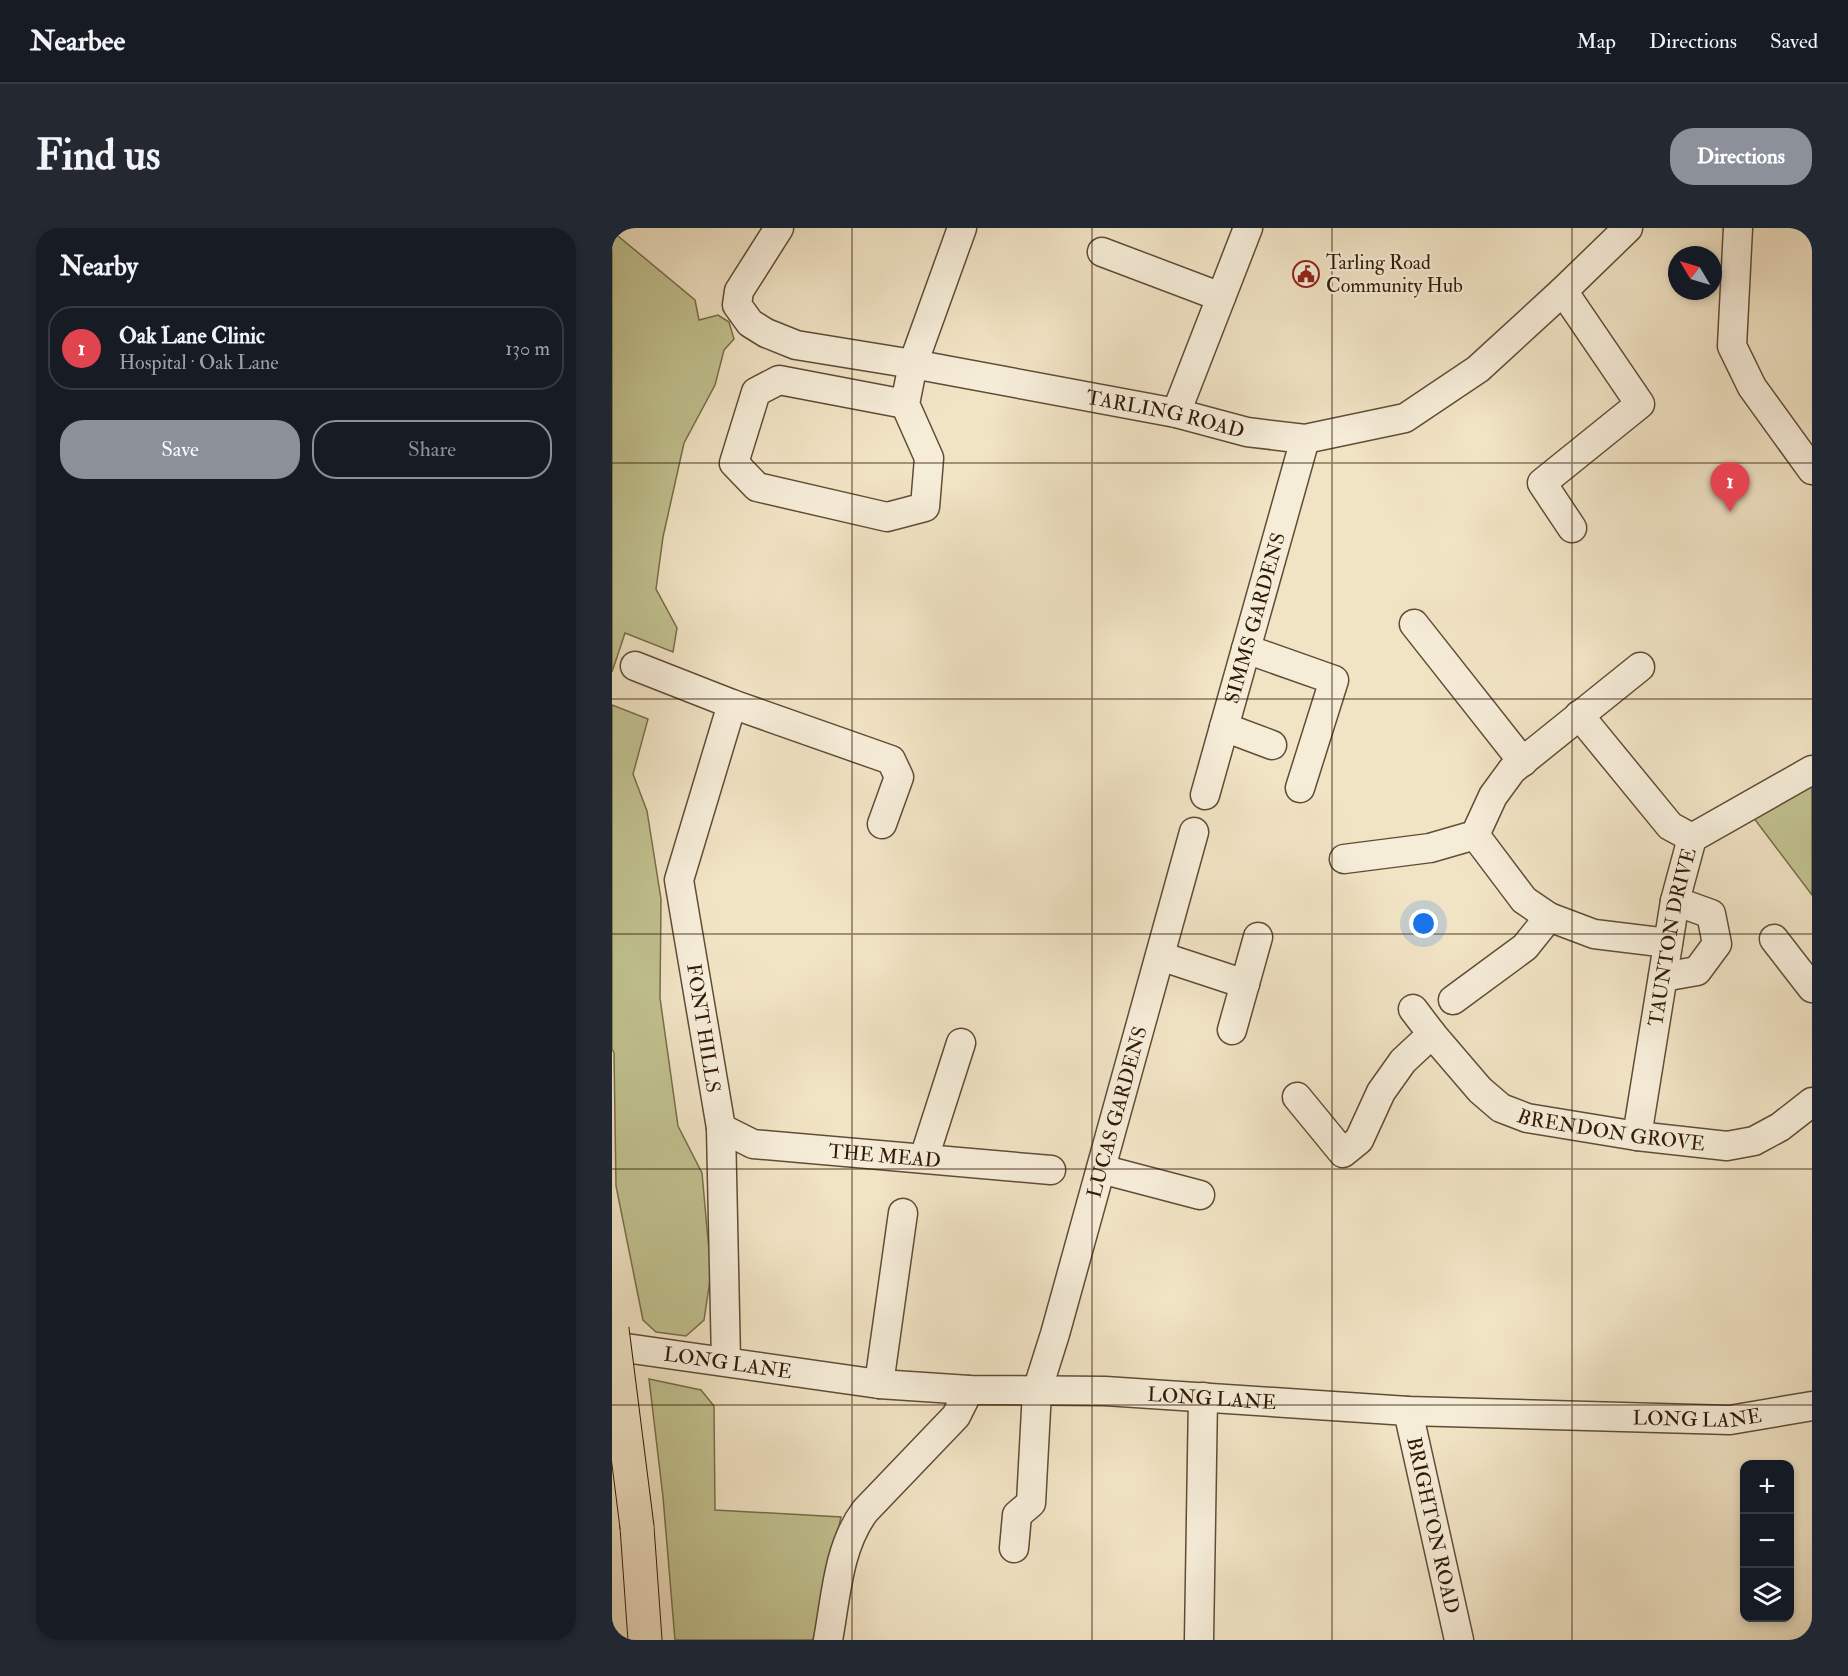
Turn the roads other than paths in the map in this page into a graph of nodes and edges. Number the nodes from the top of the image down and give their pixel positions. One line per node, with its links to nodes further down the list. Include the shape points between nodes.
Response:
1 (779, 228): 9 (street, TARLING ROAD, via 739,291 737,305 750,323 796,345)
2 (962, 228): 9 (street)
3 (1248, 228): 8 (street)
4 (1628, 228): 7 (street, TARLING ROAD)
5 (1737, 228): 13 (street, via 1732,346 1752,387)
6 (1102, 252): 8 (street)
7 (1563, 291): 12 (street, TARLING ROAD, via 1478,369 1405,418); 14 (street, via 1640,404 1542,483)
8 (1221, 297): 11 (street)
9 (913, 364): 10 (street); 11 (street, TARLING ROAD)
10 (905, 404): 10 (street, via 929,458 925,507 887,517 757,488 735,463 756,392 779,380)
11 (1176, 413): 12 (street, TARLING ROAD, via 1247,432)
12 (1305, 439): 16 (street, SIMMS GARDENS)
13 (1812, 470)
14 (1572, 528)
15 (1414, 624): 23 (street)
16 (1246, 649): 21 (street, SIMMS GARDENS); 25 (street, via 1334,680)
17 (635, 666): 19 (street)
18 (1640, 667): 20 (street)
19 (732, 704): 27 (street, via 891,760 899,777); 48 (street, FONT HILLS, via 680,880)
20 (1580, 715): 23 (street); 29 (street)
21 (1224, 727): 22 (street); 26 (street, SIMMS GARDENS)
22 (1272, 744)
23 (1523, 762): 30 (street, via 1493,796)
24 (1812, 770): 29 (street, TAUNTON DRIVE)
25 (1299, 789)
26 (1205, 795)
27 (882, 824)
28 (1194, 832): 37 (street, LUCAS GARDENS)
29 (1681, 832): 32 (street, TAUNTON DRIVE)
30 (1475, 835): 31 (street, via 1430,848); 33 (street, via 1524,900)
31 (1344, 859)
32 (1675, 901): 36 (street, TAUNTON DRIVE); 38 (street, via 1712,914 1717,944 1696,971)
33 (1549, 917): 36 (street, via 1594,934); 41 (street, via 1525,947)
34 (1258, 937): 39 (street)
35 (1774, 939): 40 (street)
36 (1668, 943): 38 (street, TAUNTON DRIVE)
37 (1160, 956): 39 (street); 51 (street, LUCAS GARDENS)
38 (1663, 977): 49 (street, TAUNTON DRIVE)
39 (1245, 984): 43 (street)
40 (1812, 988)
41 (1453, 1000)
42 (1413, 1009): 44 (street, BRENDON GROVE)
43 (1232, 1030)
44 (1432, 1034): 46 (street, via 1403,1061 1381,1092 1350,1161); 49 (street, BRENDON GROVE, via 1480,1090 1501,1108 1527,1118)
45 (961, 1043): 50 (street)
46 (1297, 1097)
47 (1812, 1102): 49 (street, BRENDON GROVE, via 1754,1141 1727,1146)
48 (720, 1128): 50 (street, THE MEAD, via 753,1144); 57 (street, FONT HILLS)
49 (1637, 1136)
50 (924, 1158): 52 (street, THE MEAD)
51 (1101, 1169): 53 (street); 60 (street, LUCAS GARDENS)
52 (1051, 1170)
53 (1200, 1195)
54 (903, 1213): 58 (street)
55 (612, 1329): 65 (highway, bridge, via 637,1527)
56 (612, 1346): 57 (street, LONG LANE)
57 (726, 1361): 58 (street, LONG LANE)
58 (879, 1384): 59 (street, LONG LANE)
59 (969, 1390): 60 (street, LONG LANE); 66 (street, via 956,1416 855,1525 846,1544)
60 (1037, 1391): 61 (street, LONG LANE, via 1106,1390); 64 (street, LUCAS GARDENS, via 1031,1503 1017,1515)
61 (1203, 1397): 63 (street, LONG LANE); 67 (street)
62 (1812, 1406): 63 (street, LONG LANE, via 1730,1420)
63 (1408, 1411): 68 (street, BRIGHTON ROAD)
64 (1014, 1548)
65 (645, 1640)
66 (828, 1640)
67 (1199, 1640)
68 (1459, 1640)

